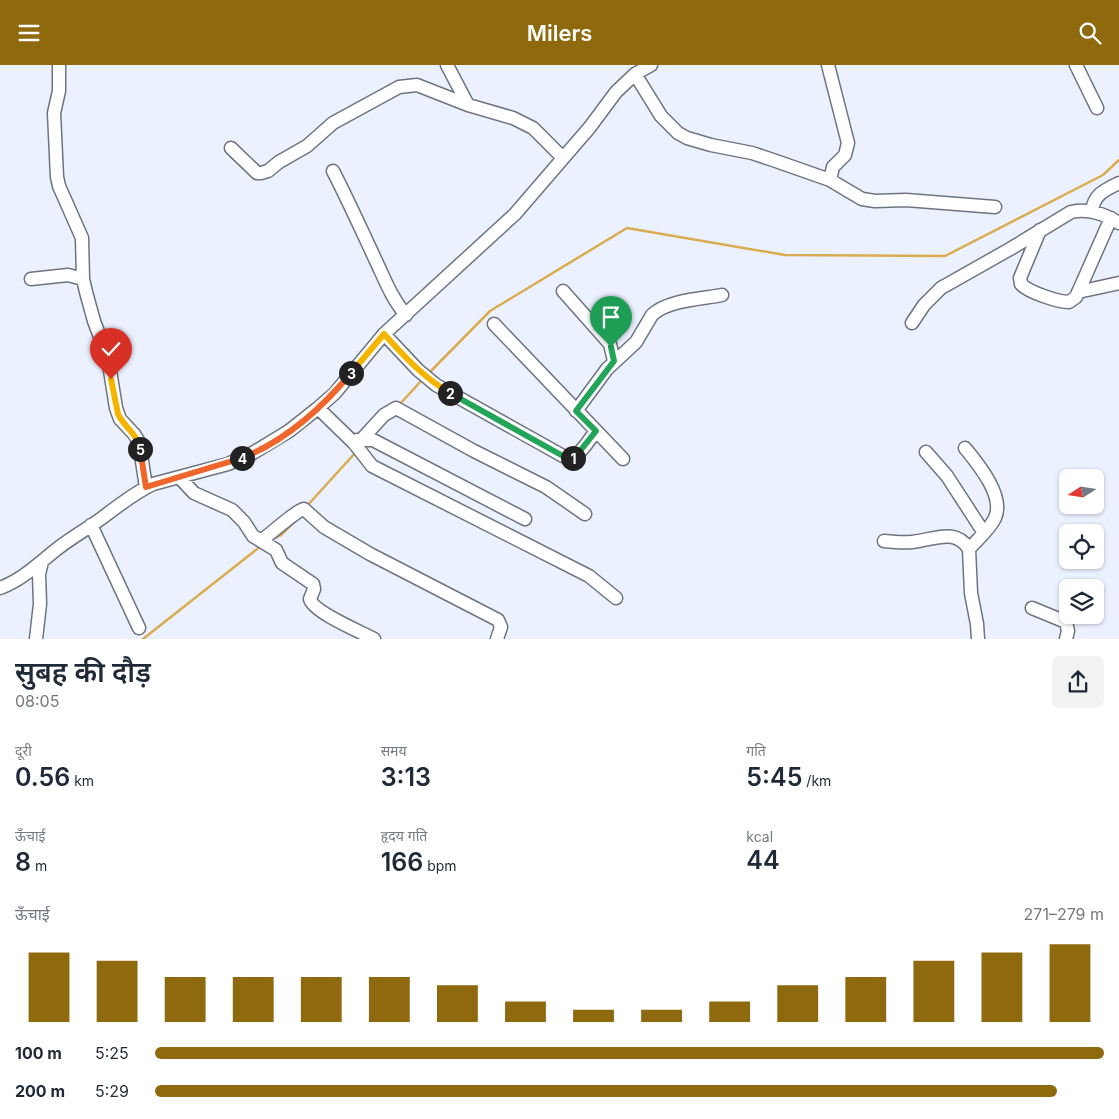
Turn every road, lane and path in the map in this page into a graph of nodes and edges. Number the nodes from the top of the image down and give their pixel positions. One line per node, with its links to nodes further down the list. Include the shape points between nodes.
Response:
1 (59, 65): 19 (street, via 59,91 54,113 56,171 59,186 82,237)
2 (447, 65): 7 (street)
3 (651, 65): 6 (street)
4 (828, 65): 12 (street, via 848,143 845,155 833,167)
5 (1076, 65): 8 (street)
6 (635, 75): 10 (street, via 616,92); 12 (street, via 661,116 678,133 703,143 752,153)
7 (468, 105): 9 (street, via 417,85 406,85 333,123 307,146 265,173 257,173); 10 (street, via 524,123)
8 (1097, 109)
9 (231, 148)
10 (563, 158): 24 (street, via 515,214)
11 (333, 171): 24 (street, via 386,283)
12 (830, 180): 14 (street, via 862,199)
13 (1119, 183): 15 (street, via 1098,195)
14 (995, 207)
15 (1092, 211): 16 (street); 17 (street, via 1071,211)
16 (1115, 221): 22 (street)
17 (1040, 230): 22 (street, via 1020,278 1021,284 1065,302 1073,300); 25 (street, via 941,288)
18 (31, 279): 19 (street, via 68,275)
19 (83, 279): 37 (street, via 108,358 116,408 120,419 139,442)
20 (1119, 283): 22 (street)
21 (563, 291): 28 (street, via 610,344)
22 (1078, 292)
23 (722, 295): 28 (street, via 660,309 652,315 636,341)
24 (406, 315): 27 (street)
25 (912, 323)
26 (494, 324): 30 (street)
27 (384, 334): 29 (street, via 335,393); 31 (street, via 429,380 568,458 576,456)
28 (614, 361): 30 (street)
29 (318, 408): 32 (street); 36 (street, via 290,431 251,455)
30 (576, 411): 31 (street)
31 (596, 431): 35 (street)
32 (357, 440): 38 (street, via 396,408 546,487); 39 (street, via 373,440); 47 (street, via 372,466 589,576)
33 (965, 448): 41 (street, via 990,485 996,501 995,518)
34 (926, 452): 41 (street, via 947,476)
35 (623, 459)
36 (179, 477): 37 (street); 42 (street, via 200,496 232,510 250,533)
37 (146, 487): 40 (street)
38 (585, 514)
39 (525, 519)
40 (91, 525): 45 (street); 49 (street)
41 (984, 533): 44 (street)
42 (261, 541): 51 (street, via 276,550 286,567 313,584 310,599 313,605); 52 (street, via 304,509 324,527 370,554 498,620 501,627)
43 (884, 541): 44 (street, via 911,542 949,535 960,538)
44 (969, 549): 53 (street, via 970,593)
45 (42, 562): 46 (street); 50 (street)
46 (1, 585)
47 (616, 598)
48 (1032, 608): 54 (street, via 1066,622)
49 (139, 628)
50 (36, 639)
51 (374, 639)
52 (496, 639)
53 (978, 639)
54 (1066, 639)

